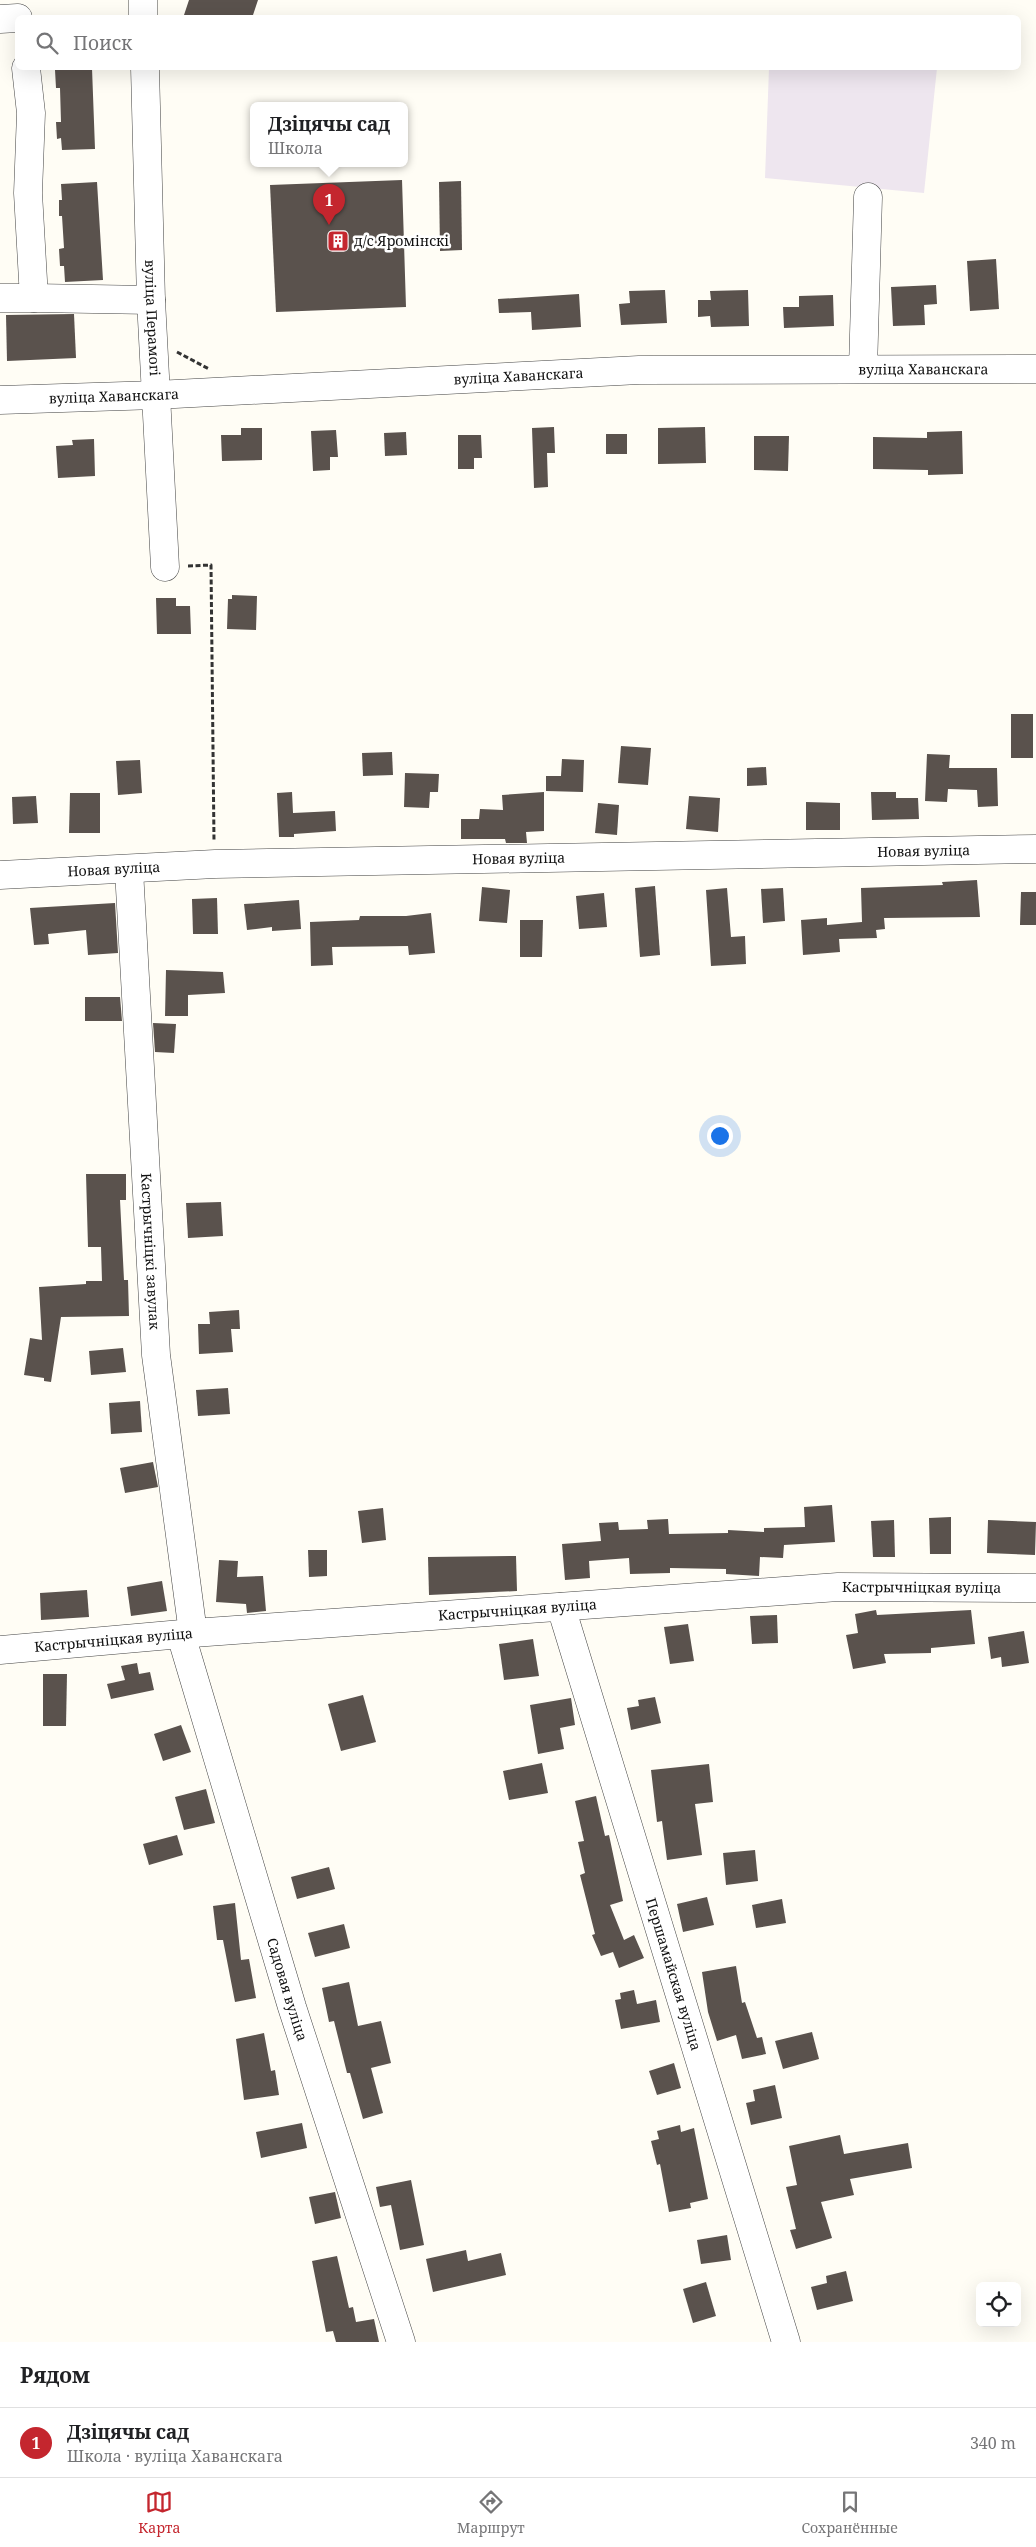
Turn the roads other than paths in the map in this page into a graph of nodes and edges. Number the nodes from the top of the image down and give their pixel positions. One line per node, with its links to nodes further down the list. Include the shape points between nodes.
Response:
1 (21, 0): 3 (street)
2 (142, 0): 4 (street)
3 (22, 15)
4 (143, 15)
5 (15, 18): 6 (street)
6 (0, 19)
7 (26, 70): 11 (street, via 31,113 28,193)
8 (145, 70): 12 (street, вуліца Перамогі)
9 (868, 197): 14 (street)
10 (0, 298): 11 (street)
11 (34, 298): 12 (street)
12 (151, 300): 15 (street, вуліца Перамогі)
13 (1036, 369): 14 (street, вуліца Хаванскага)
14 (863, 370): 15 (street, вуліца Хаванскага, via 639,370)
15 (156, 395): 16 (street, вуліца Хаванскага); 17 (street, вуліца Перамогі)
16 (0, 400)
17 (165, 568)
18 (1036, 849): 19 (street, Новая вуліца, via 214,864)
19 (130, 870): 20 (street, Новая вуліца); 23 (street, Кастрычніцкі завулак, via 156,1355)
20 (0, 875)
21 (1036, 1588): 22 (street, Кастрычніцкая вуліца, via 838,1587)
22 (561, 1607): 23 (street, Кастрычніцкая вуліца); 26 (street, Першамайская вуліца)
23 (187, 1634): 24 (street, Кастрычніцкая вуліца); 25 (street, Садовая вуліца, via 292,2008)
24 (0, 1650)
25 (401, 2342)
26 (786, 2342)

